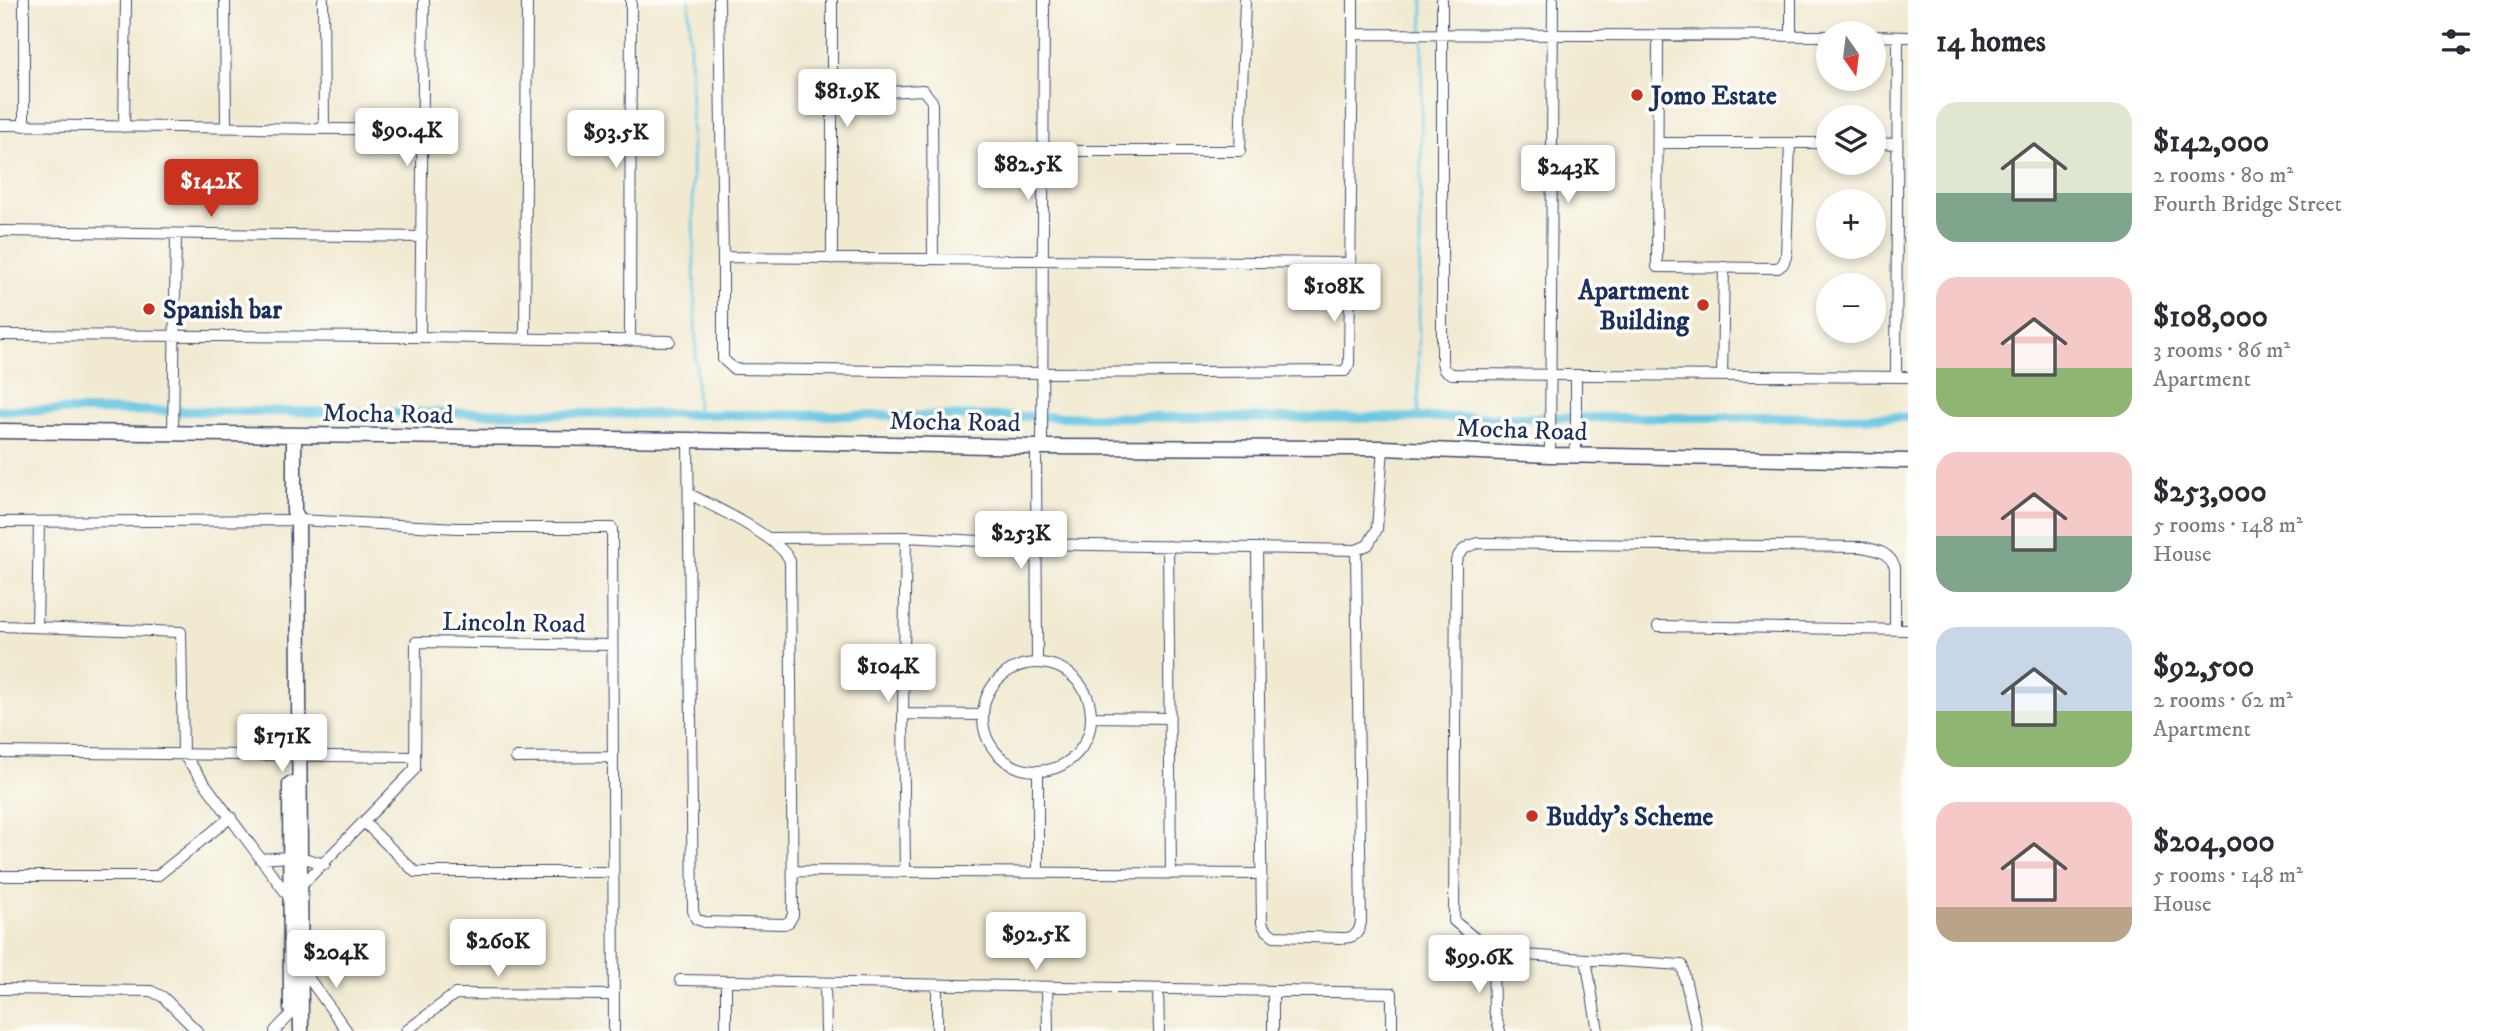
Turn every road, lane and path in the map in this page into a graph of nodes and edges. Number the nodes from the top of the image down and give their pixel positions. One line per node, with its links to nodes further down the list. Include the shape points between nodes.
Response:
1 (24, 0): 25 (street)
2 (126, 0): 26 (street)
3 (225, 0): 27 (street)
4 (323, 0): 28 (street)
5 (424, 0): 29 (street)
6 (527, 0): 48 (street)
7 (631, 0): 49 (street)
8 (719, 0): 39 (street)
9 (832, 0): 23 (street)
10 (1044, 0): 35 (street)
11 (1245, 0): 35 (street, via 1240,151)
12 (1353, 0): 16 (street)
13 (1442, 0): 18 (street)
14 (1553, 0): 17 (street)
15 (1791, 0): 19 (street)
16 (1353, 34): 18 (street); 43 (street)
17 (1552, 34): 18 (street); 20 (street); 52 (street)
18 (1436, 35): 52 (street, via 1441,362 1452,374)
19 (1791, 35): 20 (street); 21 (street)
20 (1658, 36): 30 (street)
21 (1816, 36)
22 (1903, 37): 34 (street)
23 (833, 95): 40 (street, via 923,90 932,101); 41 (street)
24 (0, 125): 25 (street)
25 (24, 126): 26 (street)
26 (124, 127): 27 (street)
27 (226, 128): 28 (street)
28 (324, 129): 29 (street)
29 (423, 130): 38 (street)
30 (1658, 143): 31 (street); 44 (street, via 1657,267)
31 (1790, 143): 32 (street); 44 (street, via 1783,264 1778,268)
32 (1816, 143)
33 (1886, 144): 34 (street)
34 (1897, 144): 55 (street)
35 (1043, 151): 42 (street)
36 (0, 231): 37 (street)
37 (176, 234): 38 (street); 46 (street)
38 (422, 237): 47 (street)
39 (723, 257): 41 (street); 51 (street, via 723,359 734,369)
40 (933, 258): 41 (street); 42 (street)
41 (832, 259)
42 (1042, 261): 43 (street); 51 (street)
43 (1350, 263): 51 (street, via 1349,364 1345,371)
44 (1724, 267): 54 (street)
45 (0, 335): 46 (street)
46 (174, 337): 47 (street); 57 (street)
47 (420, 337): 48 (street)
48 (525, 339): 49 (street)
49 (630, 341): 50 (street)
50 (670, 341)
51 (1041, 373): 61 (street)
52 (1551, 375): 53 (street); 63 (street)
53 (1576, 375): 54 (street); 64 (street)
54 (1722, 376): 55 (street)
55 (1896, 377): 56 (street)
56 (1908, 377)
57 (174, 428): 58 (street, Mocha Road); 59 (street, Mocha Road)
58 (0, 431)
59 (294, 436): 60 (street, Mocha Road); 67 (street)
60 (688, 440): 61 (street, Mocha Road); 66 (street)
61 (1039, 447): 62 (street, Mocha Road); 72 (street)
62 (1383, 448): 63 (street, Mocha Road); 75 (street, via 1377,529 1368,545)
63 (1550, 455): 64 (street, Mocha Road)
64 (1576, 456): 65 (street, Mocha Road)
65 (1908, 461)
66 (689, 494): 71 (street); 99 (street, via 694,915 705,922 789,922)
67 (294, 517): 69 (street); 81 (street, via 458,528 612,528); 89 (street)
68 (0, 522): 69 (street)
69 (39, 523): 77 (street)
70 (906, 537): 71 (street); 72 (street); 83 (street)
71 (768, 538): 99 (street, via 783,549 791,571)
72 (1037, 544): 73 (street); 82 (street)
73 (1168, 547): 74 (street); 86 (street)
74 (1257, 549): 75 (street); 104 (street)
75 (1356, 550): 104 (street, via 1360,929 1351,938 1269,934 1262,923)
76 (0, 626): 77 (street)
77 (37, 626): 88 (street, via 181,632)
78 (1658, 626): 79 (street)
79 (1895, 630): 80 (street); 108 (street, via 1892,559 1862,547 1478,542 1463,549 1456,561 1454,921)
80 (1908, 630)
81 (612, 645): 90 (street, Lincoln Road, via 416,642); 91 (street)
82 (1037, 662): 84 (street, via 999,678 986,699); 85 (street, via 1062,668 1076,678 1089,700)
83 (903, 714): 84 (street); 100 (street)
84 (983, 715): 93 (street, via 985,732 998,754 1020,768)
85 (1092, 717): 86 (street); 93 (street, via 1086,741 1076,755)
86 (1170, 718): 103 (street)
87 (0, 752): 88 (street)
88 (183, 754): 89 (street); 94 (street)
89 (295, 755): 90 (street); 96 (street)
90 (414, 757): 95 (street, via 415,769)
91 (613, 757): 92 (street); 101 (street)
92 (516, 758)
93 (1038, 771): 102 (street)
94 (231, 817): 97 (street); 105 (street, via 157,876)
95 (365, 823): 98 (street); 101 (street, via 415,872)
96 (295, 857): 97 (street); 98 (street); 106 (street); 107 (street)
97 (260, 859): 107 (street)
98 (325, 864): 106 (street)
99 (793, 871): 100 (street)
100 (905, 871): 102 (street)
101 (613, 872): 119 (street)
102 (1038, 872): 103 (street)
103 (1171, 874): 104 (street)
104 (1260, 874)
105 (0, 876)
106 (300, 887): 110 (street)
107 (289, 897): 121 (street)
108 (1493, 953): 109 (street); 120 (street)
109 (1586, 959): 138 (street); 139 (street, via 1682,965)
110 (301, 968): 125 (street); 126 (street)
111 (680, 980): 112 (street)
112 (726, 981): 113 (street); 129 (street)
113 (825, 983): 114 (street); 130 (street)
114 (937, 985): 115 (street); 131 (street)
115 (1047, 987): 117 (street); 132 (street)
116 (0, 989): 122 (street, via 152,991)
117 (1158, 989): 118 (street); 133 (street)
118 (1273, 991): 134 (street); 135 (street, via 1392,993)
119 (614, 995): 127 (street, via 455,993); 128 (street)
120 (1494, 1010): 136 (street); 137 (street)
121 (291, 1014): 123 (street); 124 (street)
122 (197, 1031)
123 (275, 1031)
124 (291, 1031)
125 (301, 1031)
126 (347, 1031)
127 (405, 1031)
128 (614, 1031)
129 (726, 1031)
130 (826, 1031)
131 (937, 1031)
132 (1048, 1031)
133 (1158, 1031)
134 (1273, 1031)
135 (1392, 1031)
136 (1493, 1031)
137 (1500, 1031)
138 (1598, 1031)
139 (1697, 1031)

